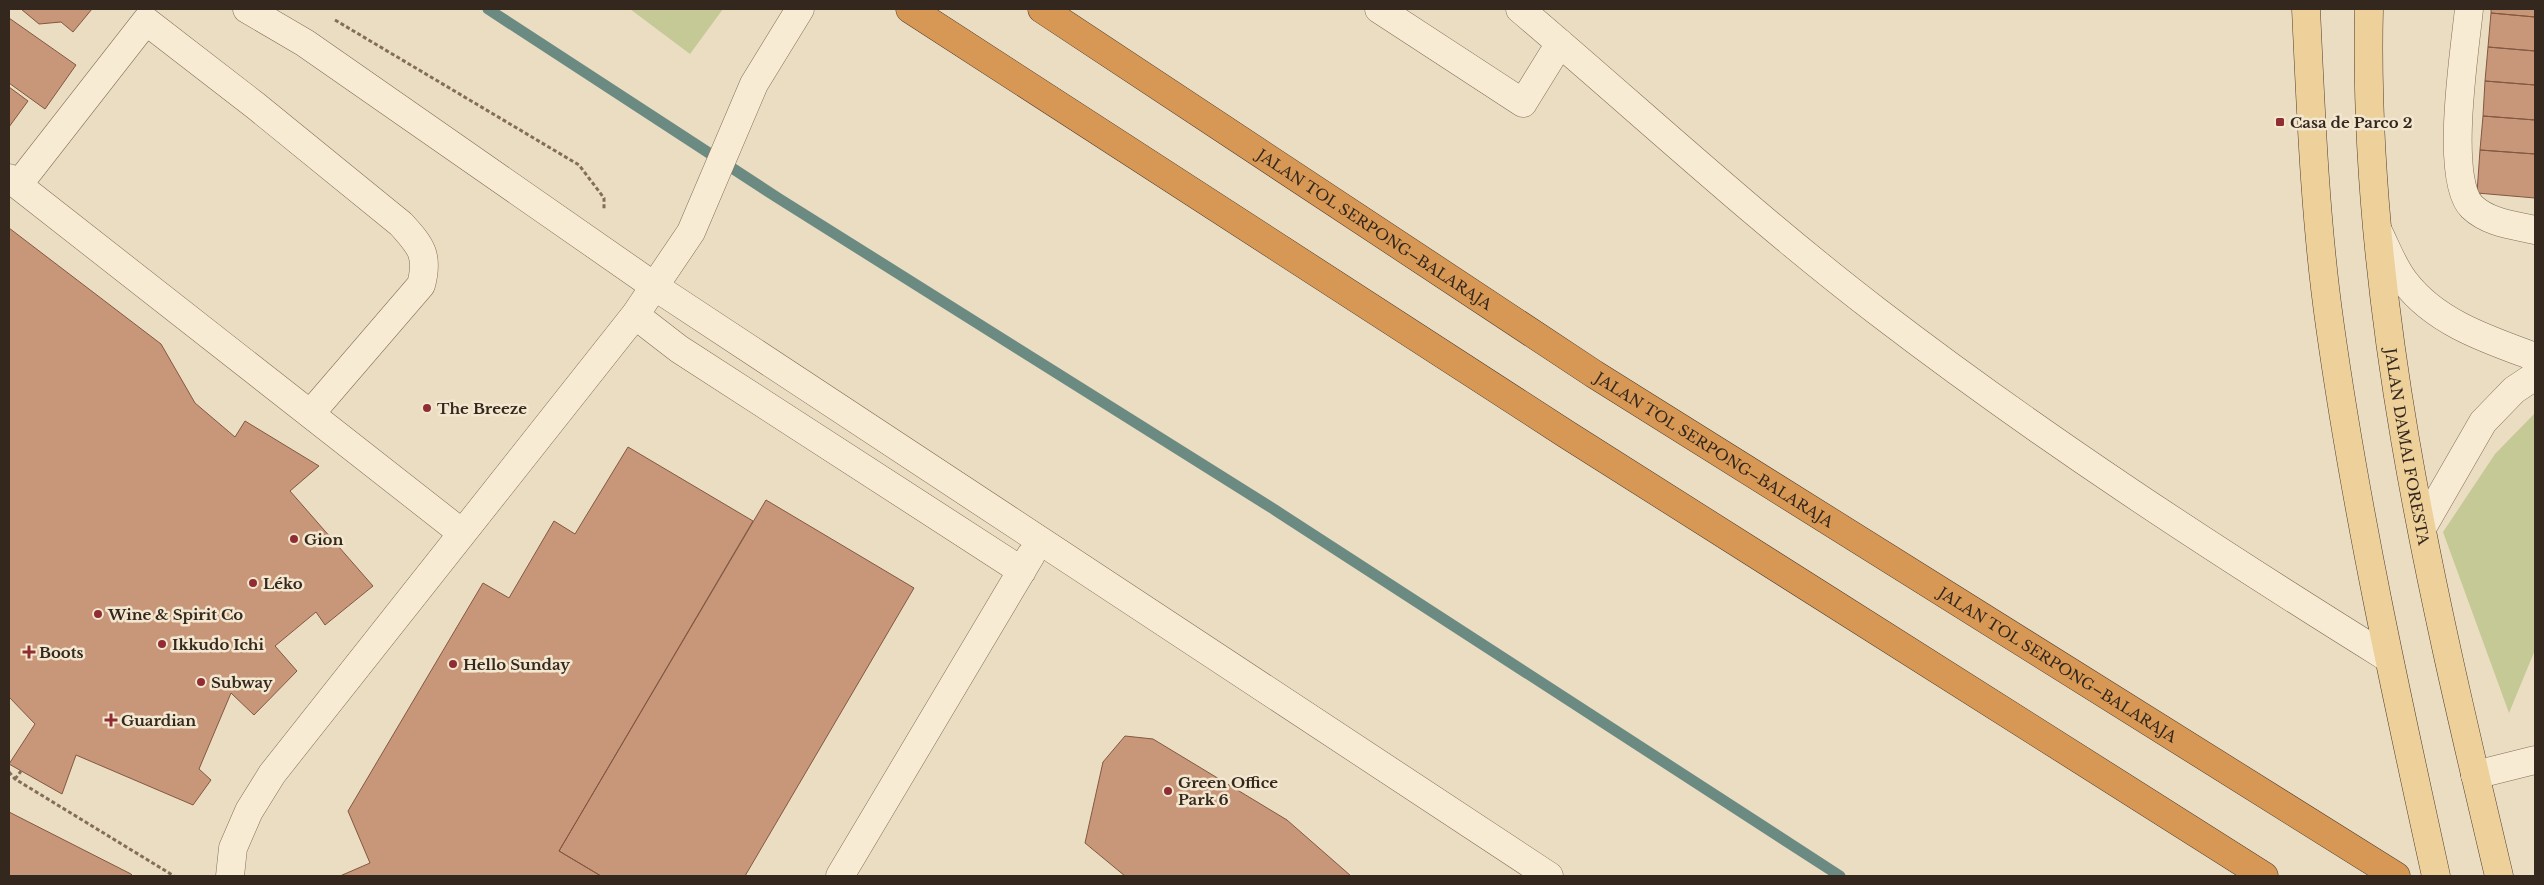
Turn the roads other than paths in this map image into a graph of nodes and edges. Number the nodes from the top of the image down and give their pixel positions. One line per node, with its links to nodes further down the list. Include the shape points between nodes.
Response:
1 (247, 9): 15 (street, via 305,43)
2 (800, 9): 15 (street, via 754,84 692,232)
3 (910, 9): 30 (highway, via 1558,428)
4 (1042, 9): 31 (highway, JALAN TOL SERPONG–BALARAJA, via 1594,374)
5 (1379, 9): 11 (street, via 1523,103)
6 (1520, 9): 11 (street)
7 (2306, 9): 24 (main road, via 2317,204 2330,323)
8 (2369, 9): 13 (main road, JALAN DAMAI FORESTA)
9 (2469, 9): 14 (street, via 2458,140 2462,194 2482,215)
10 (153, 15): 12 (street); 19 (street, via 402,224 421,246 426,267 421,285)
11 (1560, 43): 24 (street, via 1760,216 1877,311 2045,434 2195,537)
12 (13, 182): 19 (street)
13 (2376, 227): 17 (street, via 2404,281 2436,312 2466,329); 20 (main road, JALAN DAMAI FORESTA, via 2404,433)
14 (2535, 230)
15 (654, 286): 16 (street); 22 (street)
16 (635, 315): 21 (street); 23 (street, via 679,349)
17 (2535, 357)
18 (2535, 376): 20 (street, via 2514,390 2483,422)
19 (310, 413): 21 (street)
20 (2422, 528): 26 (main road, JALAN DAMAI FORESTA, via 2446,654)
21 (462, 533): 27 (street, via 388,631 272,774 249,811 233,848)
22 (1039, 541): 23 (street); 29 (street)
23 (1022, 571): 28 (street)
24 (2388, 658): 32 (main road)
25 (2535, 760): 26 (street)
26 (2475, 775): 33 (main road, JALAN DAMAI FORESTA)
27 (230, 876)
28 (840, 876)
29 (1549, 876)
30 (2264, 876)
31 (2396, 876)
32 (2436, 876)
33 (2499, 876)

